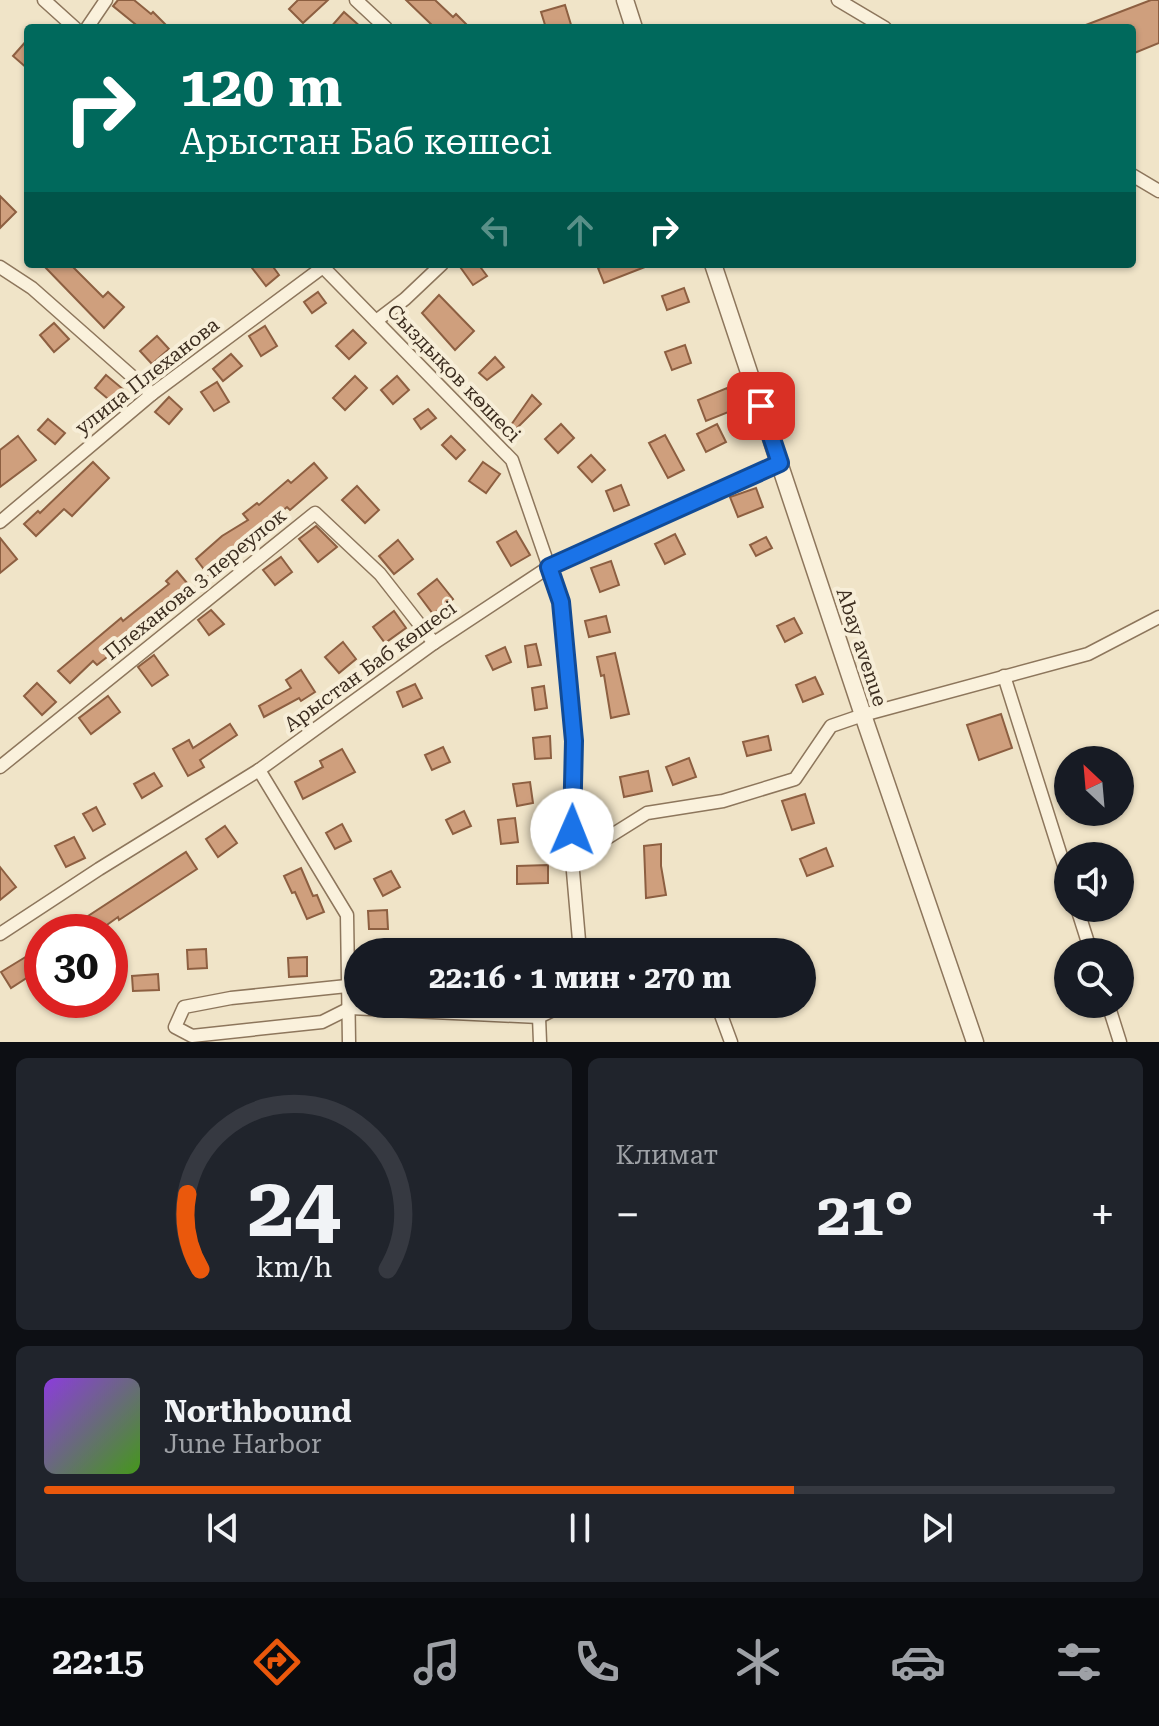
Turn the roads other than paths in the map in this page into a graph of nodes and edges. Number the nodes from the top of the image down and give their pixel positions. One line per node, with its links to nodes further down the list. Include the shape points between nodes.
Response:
1 (44, 0): 6 (street)
2 (106, 0): 7 (street)
3 (356, 0): 8 (street)
4 (625, 0): 9 (street)
5 (838, 0): 10 (street)
6 (71, 24)
7 (90, 24)
8 (382, 24)
9 (633, 24)
10 (878, 24)
11 (1136, 177): 12 (street)
12 (1159, 191)
13 (0, 267): 19 (street, via 32,288)
14 (319, 268): 19 (street, улица Плеханова)
15 (324, 268): 18 (street, Сыздықов көшесі)
16 (438, 268): 18 (street)
17 (714, 268): 20 (street, Abay avenue)
18 (376, 321): 22 (street, Сыздықов көшесі, via 512,460)
19 (152, 394): 21 (street, улица Плеханова)
20 (780, 463): 22 (street, Арыстан Баб көшесі); 26 (street, Abay avenue)
21 (0, 522)
22 (549, 567): 24 (street, Арыстан Баб көшесі); 30 (street, Сыздықов көшесі, via 561,602 574,741)
23 (1159, 617): 25 (street, via 1088,654)
24 (434, 643): 27 (street, Плеханова 3 переулок, via 380,574 315,513); 28 (street, Арыстан Баб көшесі)
25 (1004, 676): 26 (street); 29 (street)
26 (863, 715): 30 (street, via 831,726 795,779 723,801 647,813); 44 (street, Abay avenue)
27 (0, 767)
28 (259, 770): 31 (street, Арыстан Баб көшесі); 32 (street, via 347,915)
29 (1057, 842)
30 (572, 860): 33 (street, Сыздықов көшесі)
31 (0, 934)
32 (347, 938)
33 (579, 938)
34 (344, 986): 40 (street, via 184,1007 175,1027)
35 (344, 1011): 40 (street, via 322,1022)
36 (350, 1018): 41 (street)
37 (539, 1018): 42 (street)
38 (722, 1018): 43 (street)
39 (1112, 1018): 45 (street)
40 (190, 1039)
41 (349, 1042)
42 (540, 1042)
43 (731, 1042)
44 (975, 1042)
45 (1120, 1042)

